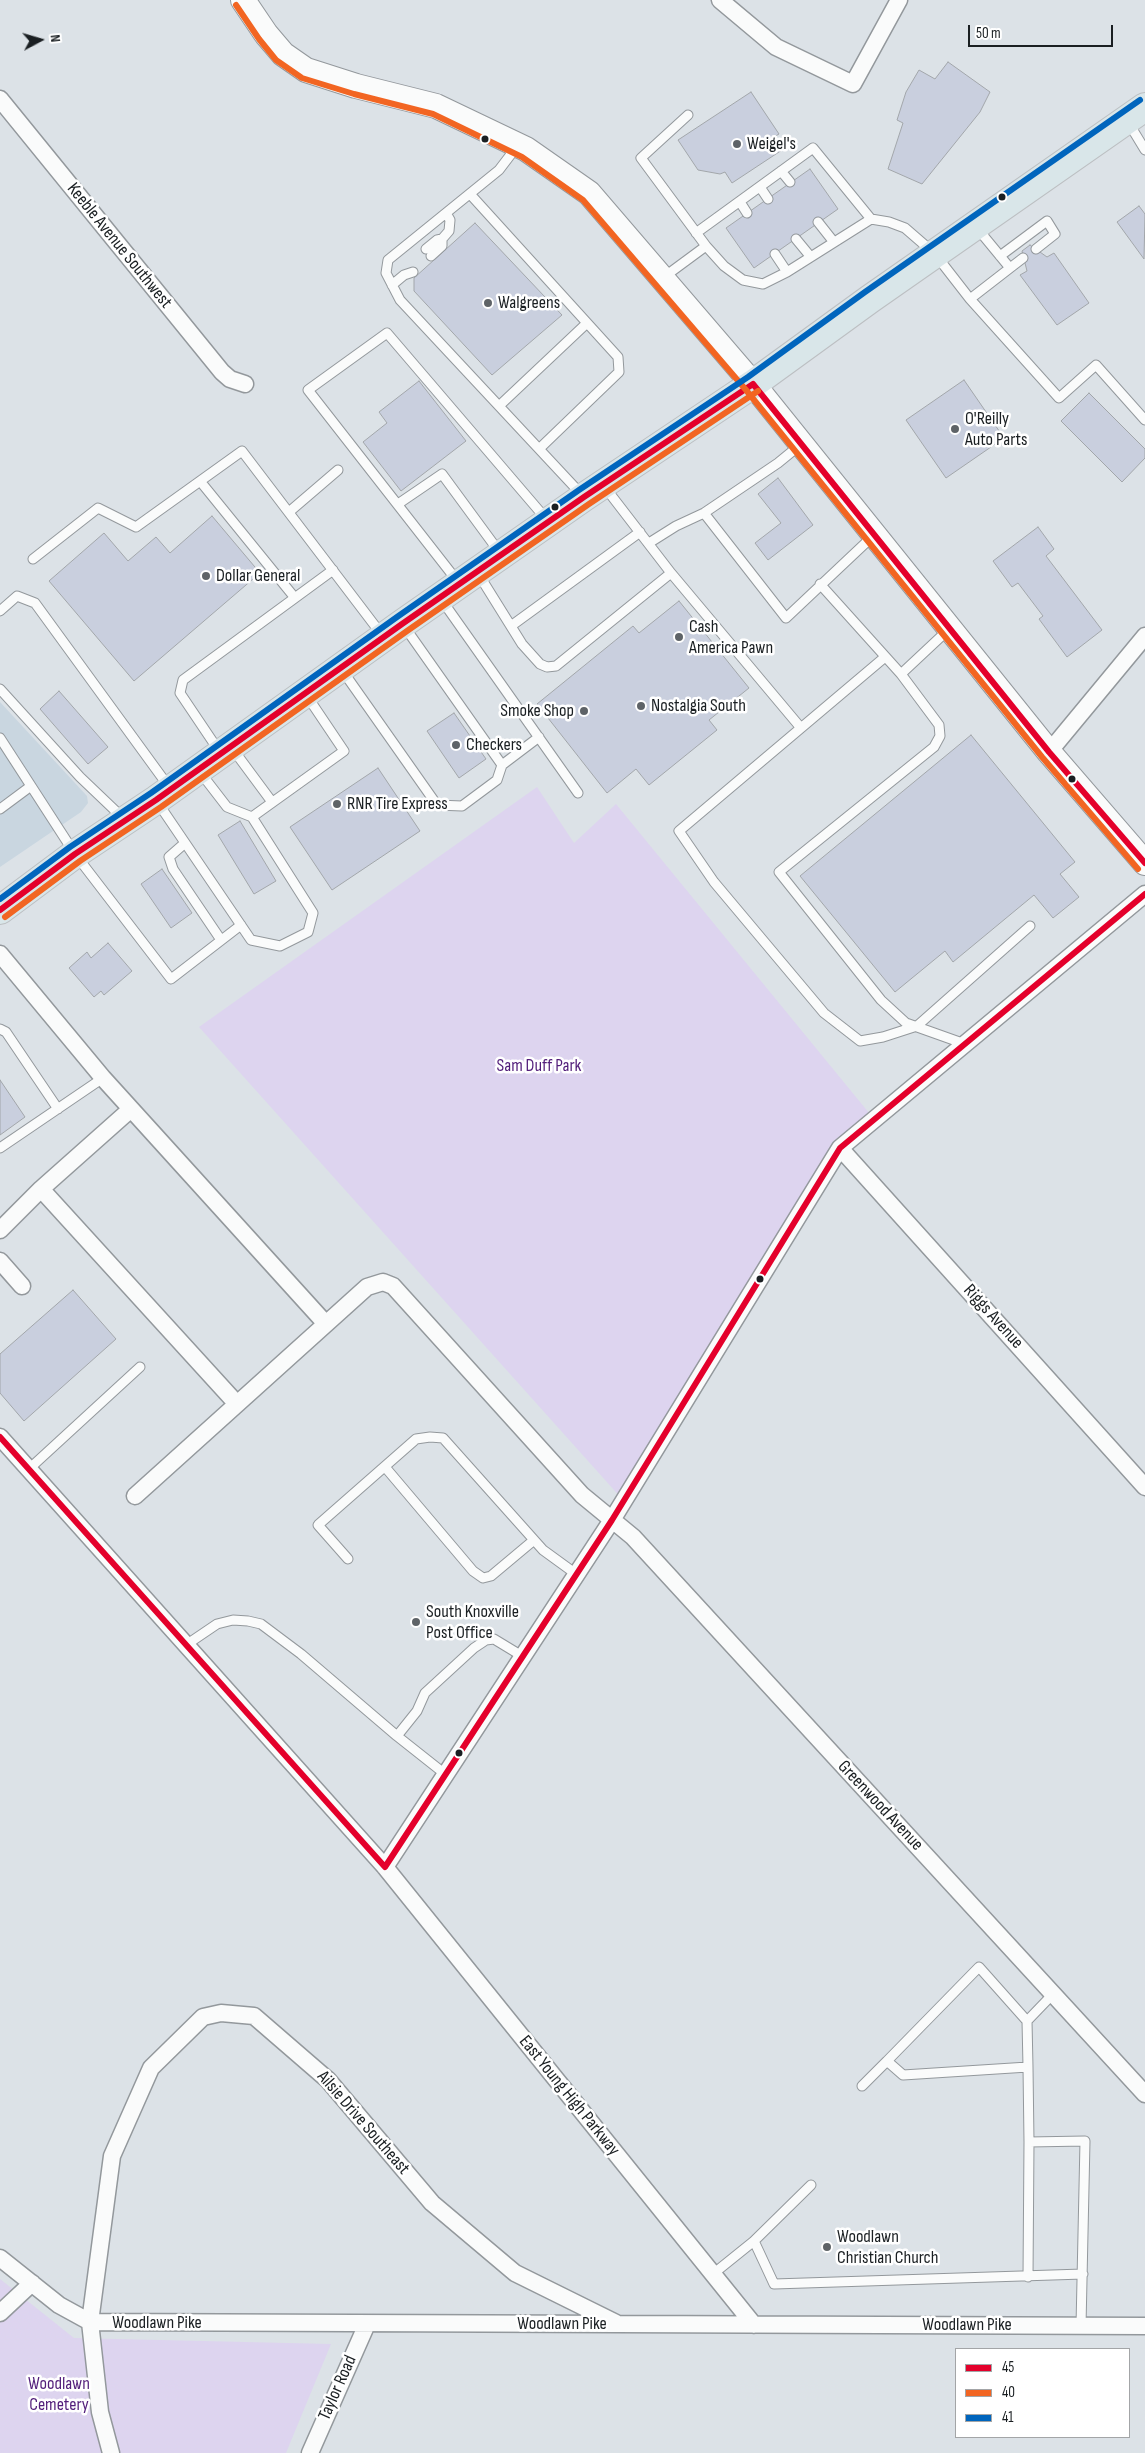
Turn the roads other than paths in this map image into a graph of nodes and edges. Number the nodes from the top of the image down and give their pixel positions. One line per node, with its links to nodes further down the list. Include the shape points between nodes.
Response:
1 (243, 0): 7 (street, via 277,47 306,70 436,106)
2 (720, 0): 3 (street, via 776,47 853,84)
3 (899, 0)
4 (0, 99): 38 (street, Keeble Avenue Southwest, via 222,372 230,379)
5 (1136, 114): 8 (lane); 19 (highway)
6 (688, 115): 20 (lane, via 641,158)
7 (518, 145): 12 (lane, via 498,170); 34 (street, via 589,193)
8 (1145, 150)
9 (781, 171): 10 (lane); 11 (lane); 17 (lane, via 813,148)
10 (790, 182)
11 (760, 187): 13 (lane); 14 (lane)
12 (470, 194): 15 (lane); 37 (lane)
13 (768, 199)
14 (740, 202): 16 (lane); 20 (lane)
15 (446, 213): 25 (lane, via 450,220 449,231 442,239 442,246); 35 (lane, via 388,260 386,273)
16 (747, 213)
17 (872, 219): 22 (lane); 27 (lane, via 905,228)
18 (818, 222): 22 (lane)
19 (975, 226): 27 (highway); 29 (lane)
20 (696, 234): 23 (lane)
21 (796, 238): 28 (lane)
22 (833, 241): 28 (lane)
23 (706, 246): 33 (lane, via 724,266 743,280 763,284); 34 (lane)
24 (1036, 249): 29 (lane, via 1055,234 1047,221)
25 (428, 253)
26 (775, 254): 33 (lane)
27 (935, 254): 36 (lane); 39 (highway)
28 (810, 256): 33 (lane)
29 (1000, 256): 31 (lane)
30 (1023, 258): 31 (lane)
31 (1010, 268): 36 (lane)
32 (408, 272): 35 (lane)
33 (787, 272)
34 (664, 277): 39 (street)
35 (392, 285): 40 (lane, via 400,300)
36 (970, 299): 41 (lane, via 1059,398 1096,365)
37 (588, 323): 40 (lane); 43 (lane, via 618,357 619,372)
38 (245, 384)
39 (754, 384): 42 (street); 46 (highway)
40 (499, 406): 43 (lane)
41 (1145, 420)
42 (802, 443): 49 (lane); 52 (street)
43 (539, 449): 46 (lane)
44 (338, 470): 48 (lane)
45 (200, 481): 48 (lane, via 242,451); 55 (lane, via 136,527 98,508); 60 (lane)
46 (594, 491): 50 (highway); 51 (lane)
47 (398, 504): 50 (lane, via 308,390 387,333); 54 (lane, via 442,474); 59 (lane)
48 (289, 512): 56 (lane)
49 (704, 513): 53 (lane); 58 (lane, via 786,618)
50 (548, 522): 54 (highway)
51 (640, 532): 53 (lane); 62 (lane)
52 (875, 534): 58 (lane); 63 (street)
53 (649, 543): 57 (lane)
54 (502, 556): 59 (highway)
55 (33, 559)
56 (333, 570): 60 (lane); 64 (lane)
57 (671, 573): 62 (lane, via 556,666 540,664); 71 (lane)
58 (820, 584): 66 (lane)
59 (460, 585): 62 (lane); 64 (highway); 72 (lane)
60 (295, 598): 74 (lane, via 183,680 180,693)
61 (0, 611): 80 (lane, via 17,596 35,603)
62 (511, 626)
63 (950, 628): 68 (lane); 75 (street)
64 (393, 630): 67 (highway); 76 (lane)
65 (1145, 636): 75 (street)
66 (885, 657): 68 (lane); 71 (lane)
67 (341, 667): 70 (highway); 76 (lane, via 437,805 462,806 497,780)
68 (901, 674): 94 (lane, via 939,725 940,736 934,747 779,872 881,1000 906,1023)
69 (0, 689): 84 (lane)
70 (306, 693): 74 (highway); 81 (lane, via 344,751)
71 (800, 728): 94 (lane, via 678,831 714,882 831,1019 860,1041)
72 (539, 737): 76 (lane); 79 (lane)
73 (0, 738): 78 (lane)
74 (225, 750): 77 (highway); 81 (lane)
75 (1049, 752): 87 (street)
76 (502, 765)
77 (198, 770): 80 (highway); 83 (lane, via 227,807)
78 (31, 786): 82 (lane); 86 (lane)
79 (578, 793)
80 (163, 795): 84 (highway); 85 (lane)
81 (272, 802): 83 (lane)
82 (0, 809)
83 (252, 817): 90 (lane, via 313,912 308,932 280,946 251,940)
84 (125, 821): 86 (highway)
85 (185, 843): 90 (lane); 92 (lane, via 169,857 173,869)
86 (75, 854): 89 (highway); 92 (lane, via 170,979)
87 (1145, 863)
88 (1145, 894): 96 (street)
89 (0, 910)
90 (241, 925): 92 (lane)
91 (1030, 926): 94 (lane)
92 (221, 940)
93 (0, 954): 97 (street)
94 (917, 1026): 96 (lane)
95 (0, 1029): 98 (lane, via 6,1032)
96 (965, 1044): 101 (street)
97 (103, 1078): 98 (lane); 99 (street)
98 (58, 1109): 100 (lane)
99 (131, 1109): 102 (street); 106 (street)
100 (0, 1148)
101 (840, 1148): 112 (street, Riggs Avenue); 114 (street)
102 (41, 1189): 103 (street); 108 (street)
103 (0, 1230)
104 (0, 1260): 105 (street)
105 (22, 1286)
106 (326, 1324): 108 (street); 114 (street, Greenwood Avenue, via 367,1287 383,1282 393,1286 582,1495)
107 (140, 1368): 111 (lane)
108 (237, 1404): 113 (street)
109 (0, 1437): 111 (street, East Young High Parkway)
110 (385, 1467): 115 (lane, via 416,1439 442,1438); 115 (lane, via 473,1571 483,1578 491,1576); 116 (lane, via 318,1525)
111 (28, 1469): 118 (street, East Young High Parkway)
112 (1145, 1487)
113 (134, 1496)
114 (612, 1520): 117 (street); 123 (street, Greenwood Avenue, via 640,1545)
115 (534, 1540): 117 (lane)
116 (348, 1559)
117 (576, 1574): 119 (street)
118 (186, 1644): 120 (lane, via 217,1624 233,1620 261,1624); 122 (street, East Young High Parkway)
119 (522, 1656): 120 (lane, via 494,1639 480,1644 424,1693 417,1712); 121 (street)
120 (397, 1736): 121 (lane)
121 (445, 1774): 122 (street)
122 (385, 1867): 133 (street, East Young High Parkway)
123 (1053, 1994): 124 (lane); 128 (street, Greenwood Avenue)
124 (1027, 2021): 125 (lane, via 978,1967); 126 (lane)
125 (887, 2061): 126 (lane, via 903,2075); 127 (lane)
126 (1028, 2067): 129 (lane)
127 (862, 2086)
128 (1145, 2094)
129 (1029, 2142): 134 (lane, via 1086,2141); 135 (lane)
130 (811, 2185): 131 (lane)
131 (754, 2241): 133 (lane); 135 (lane, via 774,2284)
132 (0, 2258): 136 (street, Woodlawn Pike)
133 (713, 2274): 141 (street, East Young High Parkway)
134 (1083, 2274): 135 (lane); 142 (lane)
135 (1028, 2276)
136 (32, 2283): 137 (street); 138 (street, Woodlawn Pike, via 59,2305)
137 (0, 2313)
138 (90, 2322): 139 (street, Woodlawn Pike); 140 (street, Ailsie Drive Southeast, via 112,2156 151,2068 203,2017 221,2013 254,2016 328,2080 432,2203 515,2273); 144 (street, Ailsie Drive Southeast, via 100,2412)
139 (367, 2324): 140 (street, Woodlawn Pike); 145 (street, Taylor Road)
140 (620, 2325): 141 (street, Woodlawn Pike)
141 (754, 2325): 142 (street, Woodlawn Pike)
142 (1081, 2326): 143 (street, Woodlawn Pike)
143 (1145, 2326)
144 (111, 2453)
145 (310, 2453)

